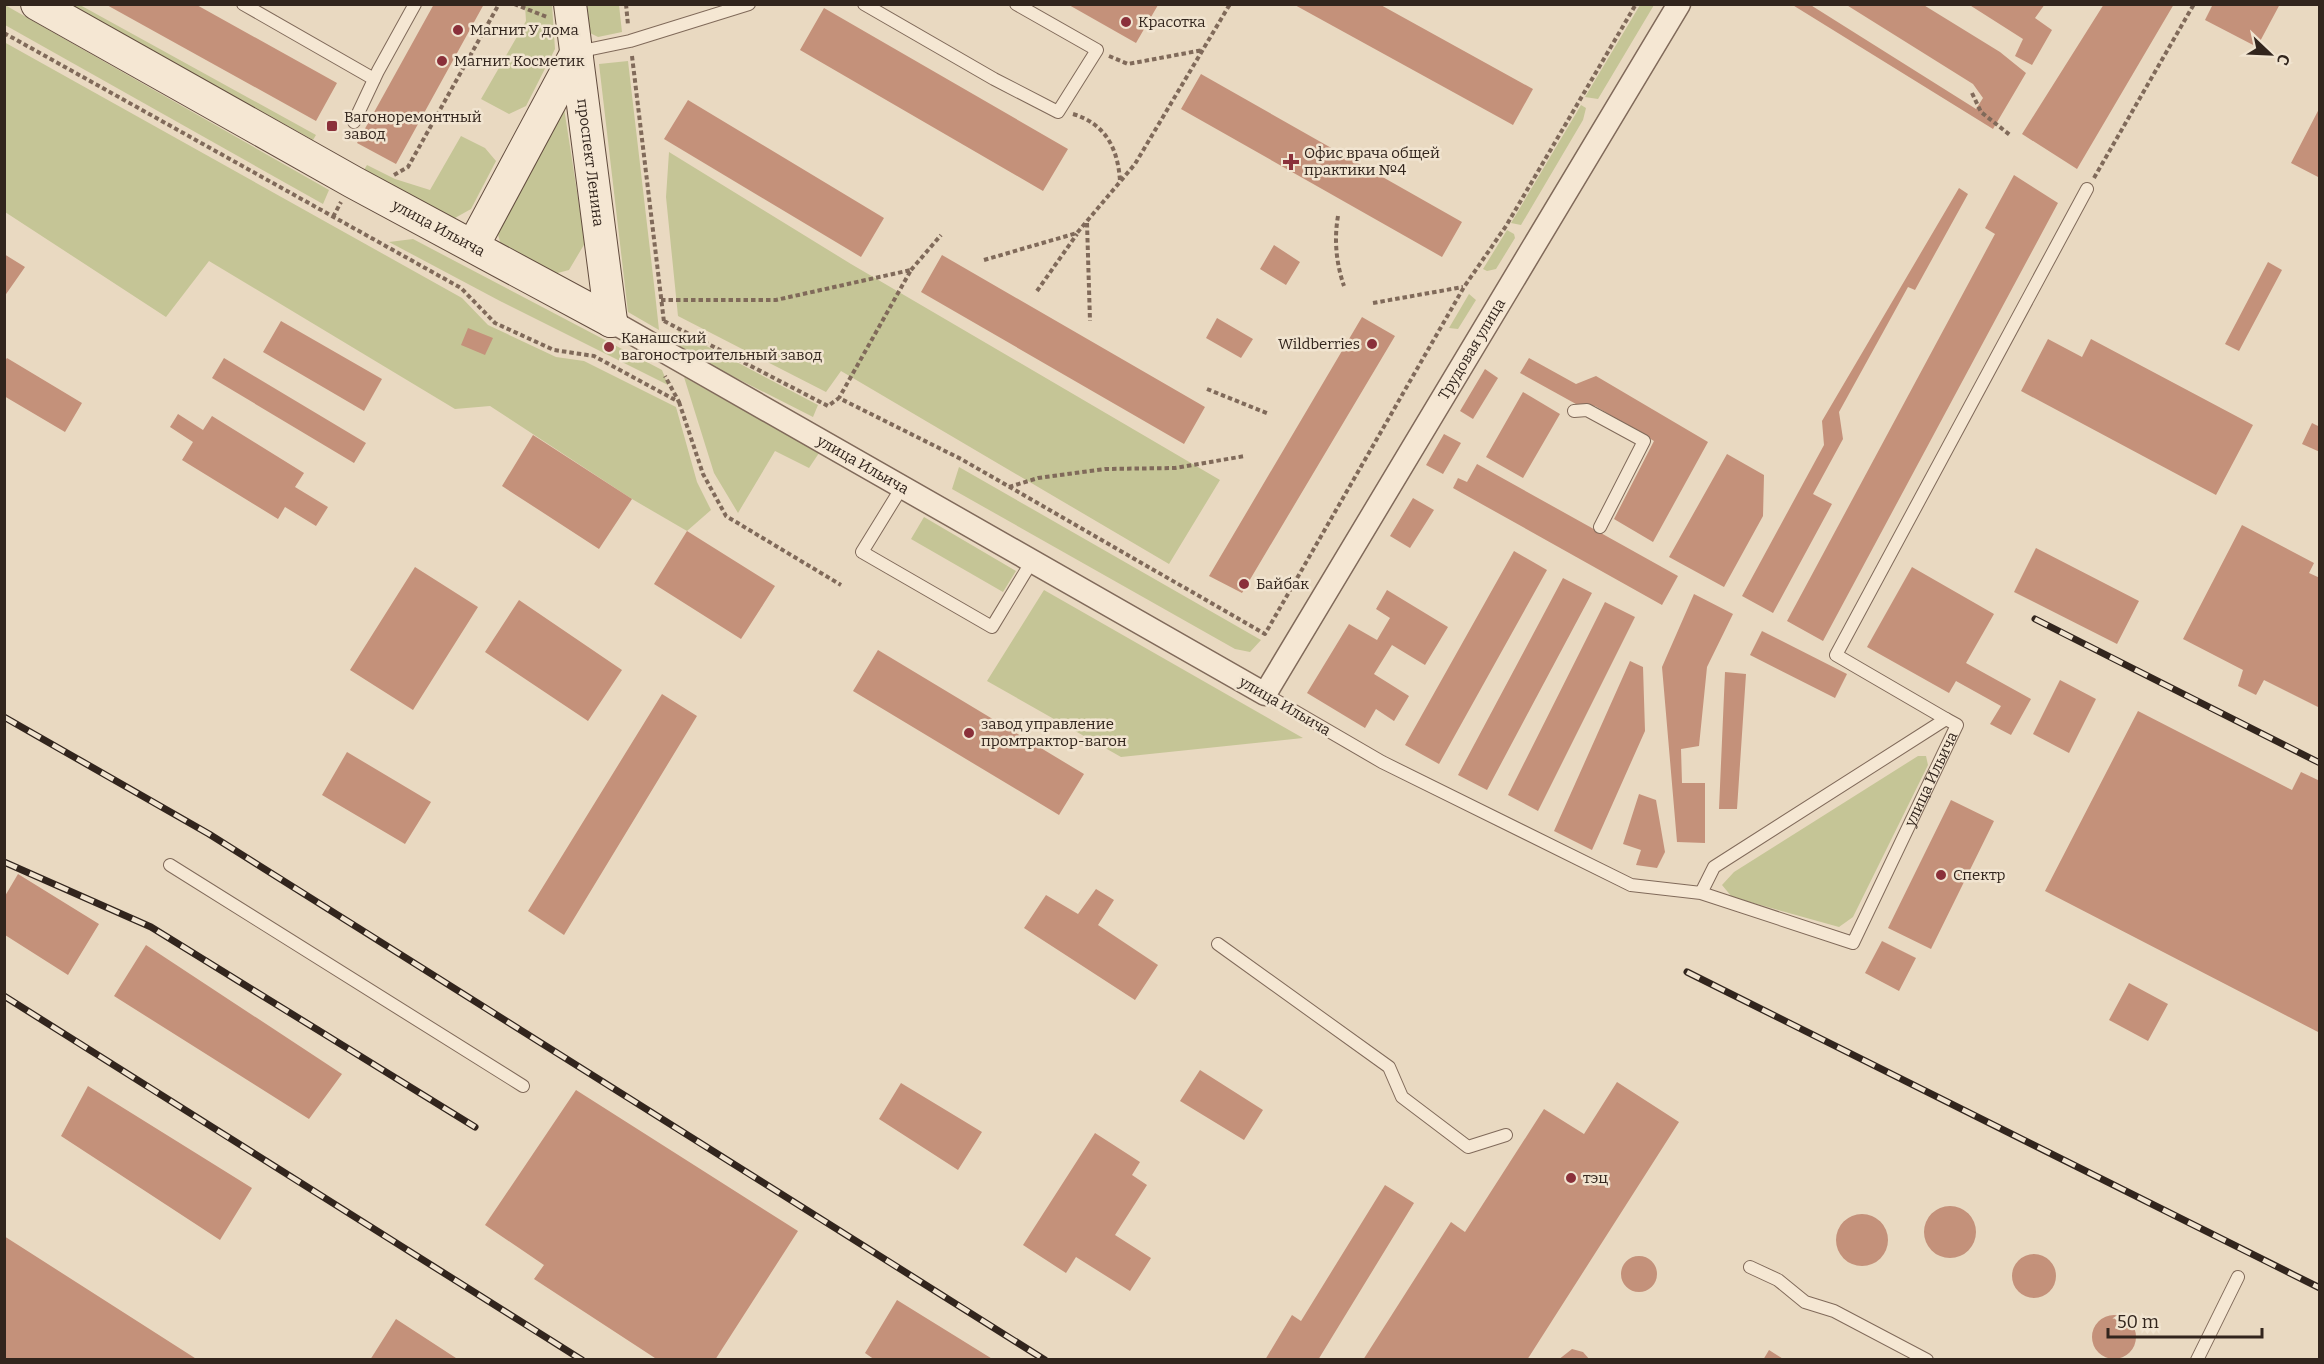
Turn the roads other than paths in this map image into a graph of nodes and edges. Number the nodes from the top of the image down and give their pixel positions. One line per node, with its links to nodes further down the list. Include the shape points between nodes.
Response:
1 (37, 4): 13 (street, улица Ильича)
2 (243, 4): 10 (lane)
3 (415, 4): 10 (lane)
4 (570, 4): 9 (street, проспект Ленина)
5 (749, 4): 9 (lane)
6 (864, 4): 7 (lane, via 1058,112 1097,50)
7 (1016, 4)
8 (1679, 4): 19 (street, Трудовая улица)
9 (577, 52): 13 (street); 14 (street, проспект Ленина)
10 (374, 80): 11 (lane)
11 (354, 122)
12 (2087, 189): 20 (lane, via 1836,655)
13 (473, 246): 14 (street, улица Ильича)
14 (611, 321): 16 (street, улица Ильича)
15 (1574, 411): 17 (lane, via 1587,410 1644,441)
16 (902, 487): 18 (street, улица Ильича); 18 (lane, via 862,552 992,627)
17 (1600, 527)
18 (1032, 561): 19 (street, улица Ильича)
19 (1265, 694): 22 (lane, улица Ильича, via 1382,762 1631,885)
20 (1946, 719): 22 (lane, улица Ильича, via 1714,867); 22 (lane, улица Ильича, via 1957,725 1853,943)
21 (170, 865): 24 (lane)
22 (1701, 894)
23 (1218, 944): 25 (lane, via 1389,1067 1402,1097 1468,1147)
24 (524, 1086)
25 (1506, 1135)
26 (1750, 1267): 28 (lane, via 1778,1280 1804,1302 1834,1311)
27 (2238, 1277): 29 (lane)
28 (1927, 1359)
29 (2197, 1359)

